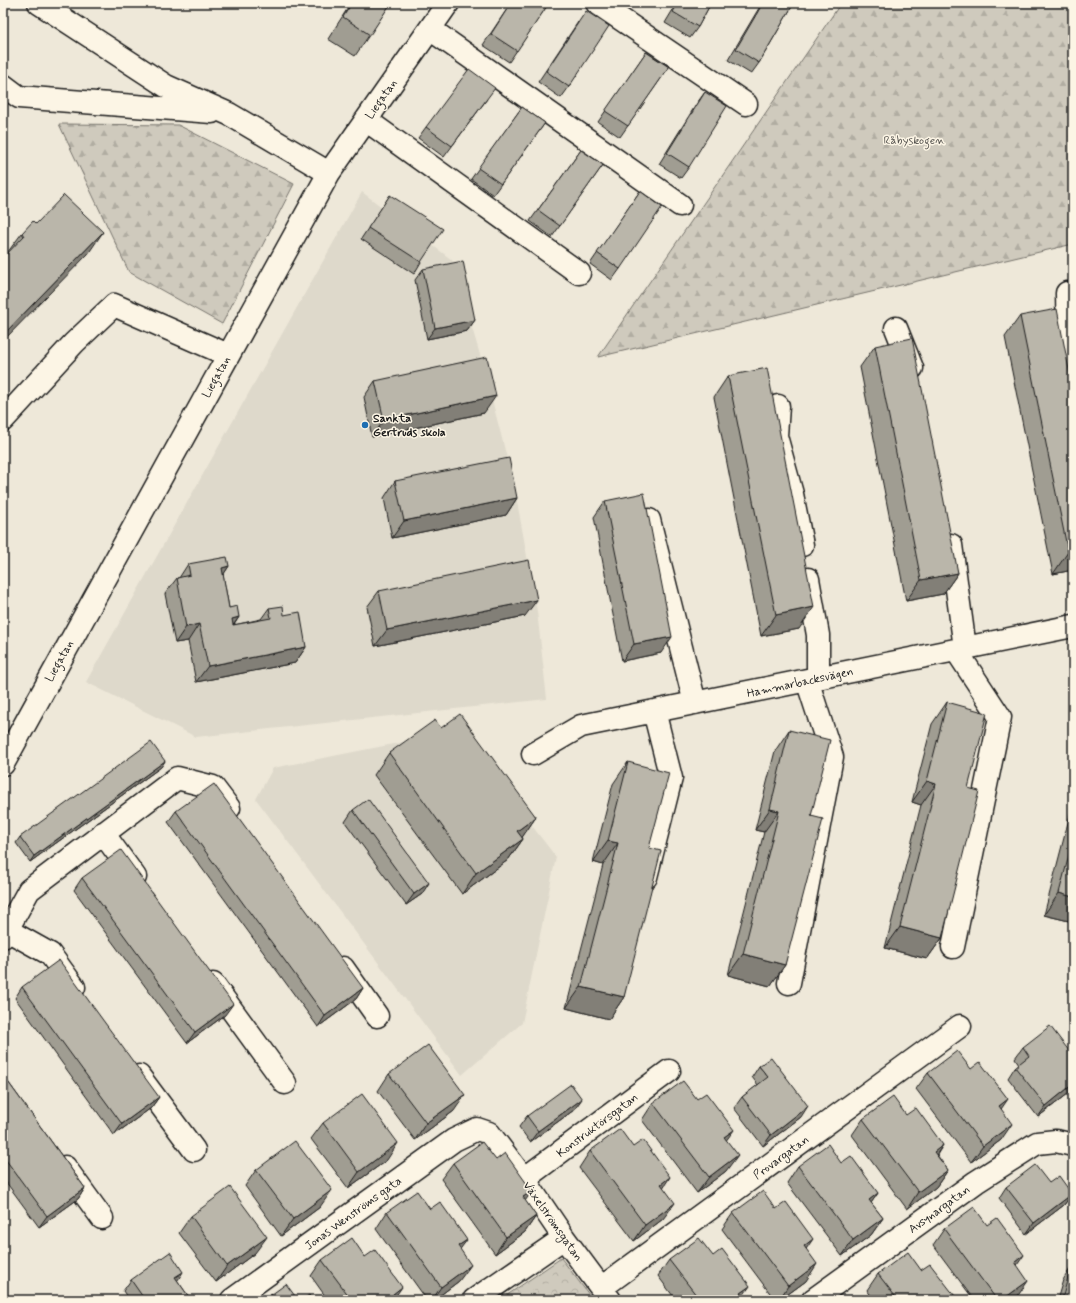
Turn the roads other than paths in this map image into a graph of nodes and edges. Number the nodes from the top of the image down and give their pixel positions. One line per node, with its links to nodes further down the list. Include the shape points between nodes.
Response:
1 (39, 3): 7 (street, via 166,86)
2 (448, 3): 4 (street, Liegatan)
3 (597, 3): 6 (street)
4 (430, 29): 8 (street, Liegatan); 10 (street)
5 (3, 85): 7 (street, via 19,97)
6 (746, 104)
7 (230, 114): 9 (street)
8 (366, 120): 9 (street, Liegatan); 11 (street)
9 (329, 173): 14 (street, Liegatan)
10 (680, 205)
11 (579, 273)
12 (1067, 293): 17 (street, via 1069,390)
13 (896, 328): 15 (street)
14 (228, 355): 18 (street, via 114,305 74,343); 27 (street, Liegatan)
15 (919, 385)
16 (778, 406): 23 (street, via 776,436 792,494 818,635)
17 (1073, 414)
18 (3, 420)
19 (649, 520): 24 (street)
20 (948, 526): 22 (street)
21 (1073, 626): 22 (street, Hammarbacksvägen)
22 (961, 649): 23 (street, Hammarbacksvägen); 33 (street, via 1000,717)
23 (812, 679): 24 (street, Hammarbacksvägen); 36 (street, via 832,757)
24 (695, 703): 25 (street, Hammarbacksvägen)
25 (654, 711): 26 (street, Hammarbacksvägen, via 581,726); 31 (street, via 671,778)
26 (533, 754)
27 (3, 764)
28 (240, 825): 29 (street, via 213,787 177,778)
29 (103, 834): 30 (street); 32 (street, via 29,890)
30 (145, 891)
31 (642, 893)
32 (5, 933): 37 (street, via 50,954)
33 (953, 947)
34 (332, 952): 38 (street)
35 (201, 968): 42 (street)
36 (790, 983)
37 (87, 1005)
38 (377, 1016)
39 (960, 1026): 50 (street, Provargatan)
40 (129, 1062): 45 (street)
41 (669, 1070): 47 (street, Konstruktörsgatan)
42 (285, 1084)
43 (477, 1129): 47 (street, Växelströmsgatan, via 489,1133); 51 (street, Jonas Wenströms gata, via 454,1140)
44 (1073, 1146): 53 (street, Avsynargatan, via 1056,1141 1037,1143 976,1182)
45 (194, 1150)
46 (55, 1154): 48 (street)
47 (524, 1179): 49 (street, Växelströmsgatan)
48 (102, 1218)
49 (564, 1238): 50 (street, Växelströmsgatan); 52 (street)
50 (606, 1294)
51 (232, 1300)
52 (474, 1300)
53 (813, 1300)

